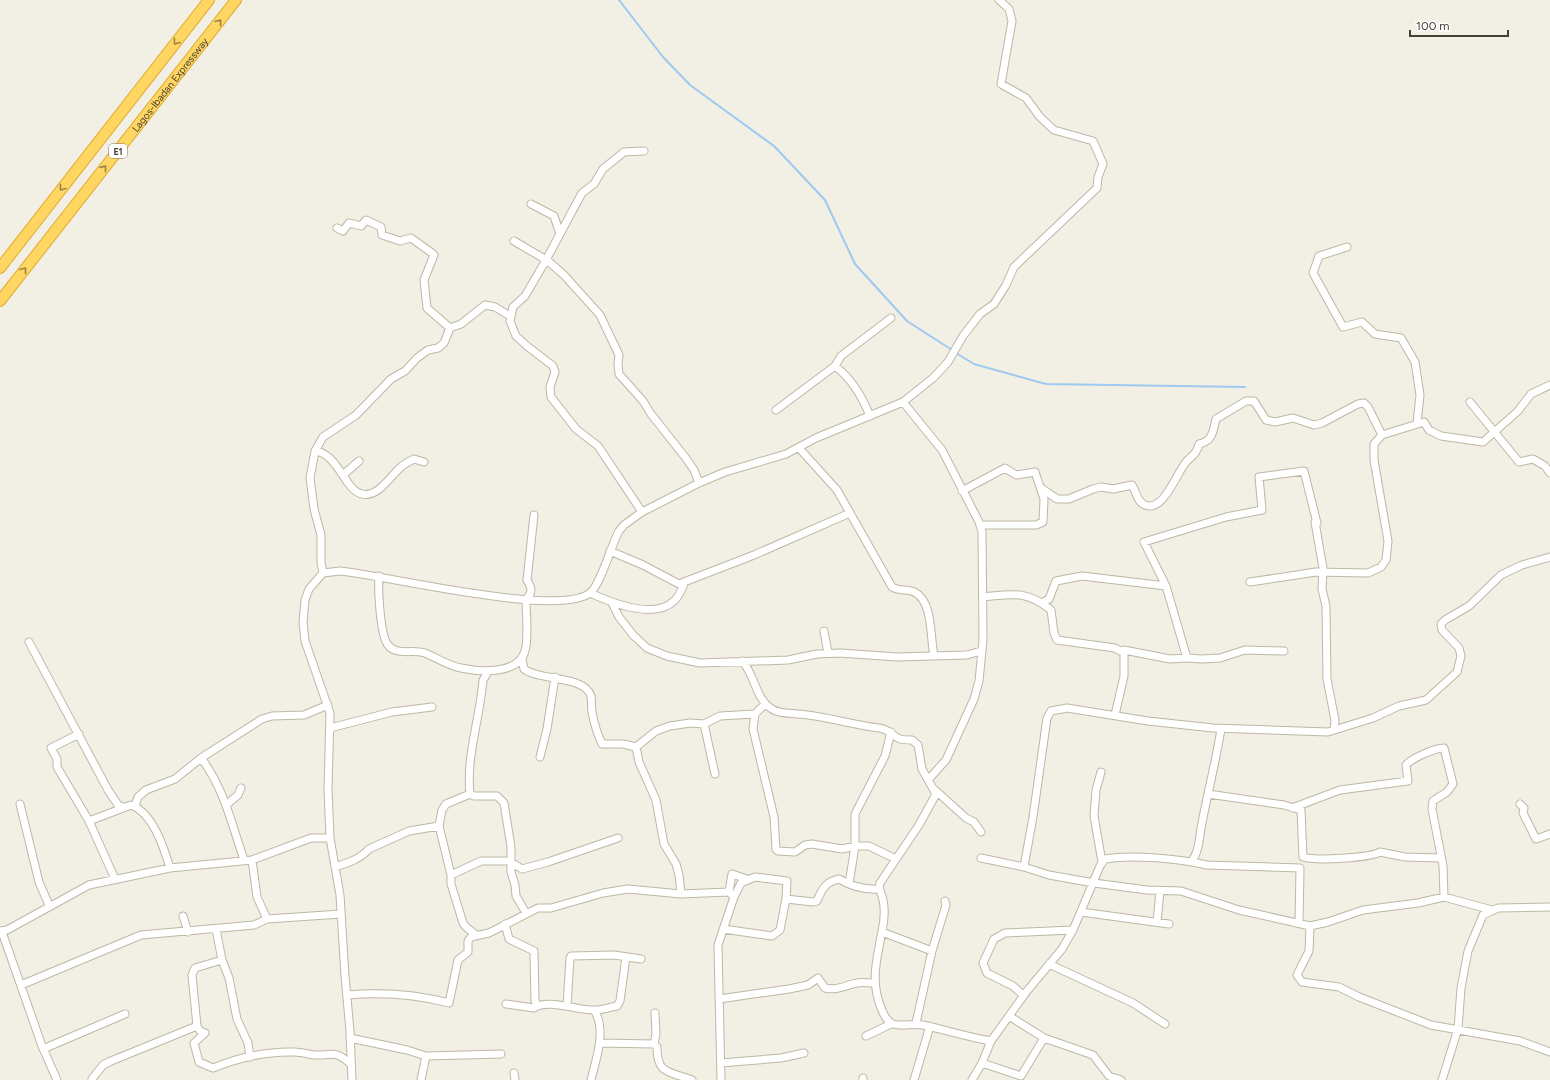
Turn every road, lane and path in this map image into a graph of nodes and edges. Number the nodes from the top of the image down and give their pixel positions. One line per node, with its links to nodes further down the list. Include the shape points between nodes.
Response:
1 (209, 0): 11 (highway, E1, one-way to 11)
2 (236, 0): 12 (highway, Lagos-Ibadan Expressway / E1, one-way to 2)
3 (999, 0): 18 (street, via 1009,9 1012,21 1001,84 1026,98 1054,130 1093,141 1103,164 1097,188 1014,267 994,304 980,314 948,362)
4 (644, 151): 7 (street, via 624,152 603,169 596,182 582,193)
5 (531, 204): 7 (street, via 554,216)
6 (337, 228): 15 (street, via 343,231 349,223 361,226 366,220 381,227 382,235 400,241 411,238 432,253 434,255 424,280 427,308)
7 (560, 234): 10 (street)
8 (514, 241): 10 (street)
9 (1347, 247): 22 (street, via 1319,256 1313,273 1344,327 1362,322 1375,334 1401,338 1415,362 1420,395)
10 (546, 260): 13 (street, via 525,296 513,307); 31 (street, via 564,275 600,315 619,355 619,374 685,457)
11 (0, 268)
12 (0, 301)
13 (510, 316): 15 (street, via 495,307 485,305 461,324); 34 (street, via 511,327 516,336 553,366 555,372 550,387 551,397 576,429 598,446)
14 (891, 318): 16 (street, via 841,356)
15 (450, 328): 26 (street, via 444,343 438,348 428,350 405,371 391,379 356,415 323,437)
16 (835, 366): 20 (street); 21 (street, via 857,389)
17 (1550, 385): 23 (street, via 1531,394 1518,411)
18 (903, 402): 21 (street); 33 (street, via 942,450)
19 (1470, 402): 23 (street)
20 (776, 410)
21 (870, 416): 25 (street, via 816,438)
22 (1417, 423): 23 (street, via 1424,422 1428,430 1441,436 1468,441 1483,442); 24 (street)
23 (1494, 431): 29 (street, via 1519,462 1533,459 1545,466)
24 (1382, 435): 32 (street, via 1364,403 1322,424 1314,425 1292,418 1275,422 1266,420 1254,401 1246,401 1216,419 1208,442 1199,444 1165,497 1153,504 1147,506 1141,503 1132,485 1114,490 1102,487 1068,499 1057,499); 41 (street, via 1374,444 1374,460 1388,541 1386,560 1381,567 1368,573)
25 (799, 448): 31 (street); 35 (street, via 837,490)
26 (316, 451): 30 (street, via 330,457); 40 (street, via 310,478 321,535)
27 (359, 461): 30 (street)
28 (424, 462): 30 (street, via 414,459 402,466 371,493 362,494 355,490)
29 (1550, 473)
30 (343, 475)
31 (699, 483): 34 (street)
32 (1041, 488): 33 (street, via 1035,472 1016,475 1005,468); 37 (street, via 1044,499 1041,524)
33 (962, 491): 37 (street)
34 (642, 512): 38 (street, via 619,531)
35 (850, 513): 43 (street); 53 (street, via 892,587 896,590 911,590 920,596 931,624)
36 (534, 515): 48 (street, via 527,580 532,588)
37 (980, 525): 47 (street)
38 (610, 551): 43 (street, via 643,565 675,583); 46 (street, via 596,587)
39 (1550, 557): 73 (street, via 1522,565 1501,575 1469,606 1441,624 1442,630 1459,648 1461,656 1457,672 1426,700 1399,706)
40 (323, 573): 42 (street, via 340,571); 66 (street, via 309,589 303,622 305,641)
41 (1322, 573): 44 (street); 45 (street, via 1315,522 1317,523 1304,472 1259,477 1262,510 1226,517 1144,542); 70 (street, via 1326,606 1327,679)
42 (379, 576): 48 (street, via 470,594); 63 (street, via 378,593 388,646 400,652 420,651 460,668)
43 (685, 582): 49 (street, via 676,600 656,610)
44 (1250, 582)
45 (1166, 586): 50 (street, via 1082,576 1056,581 1049,599); 60 (street)
46 (590, 593): 48 (street, via 582,598 567,600); 49 (street)
47 (983, 597): 50 (street, via 1020,594); 56 (street)
48 (526, 599): 61 (street, via 525,649)
49 (612, 603): 62 (street, via 628,629 647,648 667,656 700,662)
50 (1042, 603): 54 (street, via 1052,610 1057,640)
51 (824, 631): 57 (street)
52 (29, 642): 77 (street)
53 (932, 645): 58 (street); 59 (street)
54 (1124, 650): 60 (street, via 1170,659); 69 (street, via 1124,676)
55 (1284, 651): 60 (street, via 1245,650 1220,658)
56 (981, 652): 59 (street, via 967,655); 83 (street, via 982,664 974,699 946,760)
57 (828, 653): 58 (street, via 869,653 897,657); 62 (street, via 788,660)
58 (924, 655): 59 (street)
59 (934, 655)
60 (1187, 658)
61 (522, 659): 63 (street, via 508,668); 64 (street, via 524,669 533,675)
62 (742, 661): 65 (street, via 749,668)
63 (488, 672): 86 (street, via 483,680 469,783)
64 (555, 677): 78 (street, via 580,685 591,696 594,726 602,744); 79 (street)
65 (765, 704): 68 (street); 76 (street, via 772,710 782,713 834,719)
66 (328, 705): 72 (street); 80 (street, via 304,715 272,716 262,719)
67 (432, 707): 72 (street, via 392,712)
68 (755, 714): 71 (street, via 720,716); 100 (street, via 753,729 774,817 776,849 795,852 805,844 842,849)
69 (1115, 715): 74 (street); 109 (street, via 1067,708 1054,710 1048,714)
70 (1335, 720): 73 (street); 75 (street)
71 (704, 724): 78 (street, via 670,726 656,731); 82 (street)
72 (330, 728): 98 (street)
73 (1343, 728): 75 (street)
74 (1221, 729): 75 (street, via 1328,732); 87 (street)
75 (1334, 730)
76 (891, 732): 83 (street, via 900,739 912,740 918,745 922,769); 100 (street, via 886,756 855,814)
77 (79, 734): 92 (street, via 108,790 118,805); 94 (street, via 51,748 57,759 57,767)
78 (636, 747): 118 (street, via 656,800 664,844 676,864)
79 (540, 757)
80 (201, 758): 90 (street, via 212,772); 91 (street, via 175,779 146,790 138,796)
81 (1101, 772): 102 (street, via 1096,790 1094,816)
82 (715, 774)
83 (929, 779): 85 (street)
84 (241, 788): 90 (street, via 238,795)
85 (934, 789): 96 (street, via 972,821); 104 (street, via 935,796 926,814)
86 (470, 794): 95 (street, via 446,804); 106 (street, via 497,796 504,803 511,847)
87 (1208, 794): 93 (street); 107 (street, via 1200,841)
88 (20, 804): 123 (street, via 39,882)
89 (1520, 804): 97 (street, via 1536,839)
90 (226, 805): 105 (street)
91 (135, 806): 92 (street); 110 (street, via 155,829 163,844)
92 (123, 807): 94 (street)
93 (1292, 808): 103 (street, via 1301,810 1303,857 1361,857 1380,852 1405,857); 103 (street, via 1340,790 1408,781 1406,765 1410,760 1444,748 1453,784 1447,792 1433,801 1432,809)
94 (89, 820): 112 (street)
95 (439, 826): 108 (street, via 409,832); 111 (street)
96 (981, 832)
97 (1550, 835)
98 (330, 838): 105 (street, via 311,838); 108 (street)
99 (618, 838): 106 (street, via 548,862 522,868)
100 (855, 846): 104 (street, via 869,846); 115 (street)
101 (981, 858): 109 (street)
102 (1102, 858): 107 (street); 114 (street)
103 (1441, 858): 120 (street, via 1445,883)
104 (896, 859): 116 (street, via 880,883)
105 (248, 860): 110 (street); 130 (street, via 257,896)
106 (509, 861): 111 (street, via 481,861); 127 (street, via 516,896)
107 (1192, 861): 132 (street, via 1207,865 1300,868)
108 (335, 867): 128 (street)
109 (1024, 867): 114 (street, via 1049,875)
110 (170, 868): 112 (street)
111 (450, 875): 142 (street, via 463,923)
112 (115, 879): 123 (street, via 89,885)
113 (747, 879): 119 (street); 119 (street, via 732,874); 121 (street, via 755,877 787,881)
114 (1094, 883): 117 (street); 126 (street)
115 (849, 884): 116 (street); 121 (street, via 839,879 830,880 823,887 817,901 813,902)
116 (879, 889): 141 (street, via 884,902)
117 (1160, 891): 131 (street); 132 (street, via 1190,893 1239,910)
118 (681, 894): 119 (street); 127 (street, via 628,889 603,893 551,908 538,908)
119 (732, 894): 137 (street)
120 (1444, 897): 125 (street); 135 (street, via 1363,910)
121 (786, 899): 137 (street, via 780,930 772,936)
122 (945, 902): 143 (street)
123 (49, 905): 139 (street)
124 (1550, 907): 125 (street)
125 (1492, 910): 165 (street, via 1483,915 1468,951)
126 (1081, 912): 131 (street); 138 (street)
127 (526, 913): 133 (street)
128 (342, 914): 130 (street); 150 (street)
129 (183, 916): 140 (street)
130 (267, 919): 136 (street, via 254,925)
131 (1158, 922): 134 (street)
132 (1299, 923): 135 (street)
133 (505, 924): 142 (street, via 484,935); 154 (street, via 509,939 534,951)
134 (1169, 924)
135 (1310, 926): 165 (street, via 1309,952 1297,975 1302,982 1339,987 1431,1025)
136 (216, 929): 140 (street); 146 (street)
137 (723, 929): 152 (street, via 718,945)
138 (1073, 930): 147 (street); 151 (street, via 1005,933 994,939 983,963 987,973 1013,986)
139 (1, 932): 149 (street)
140 (188, 932): 149 (street, via 141,935)
141 (882, 932): 143 (street); 148 (street)
142 (476, 934): 150 (street, via 468,942 468,952 458,960 449,1003 422,996 369,993)
143 (932, 951): 160 (street)
144 (626, 957): 145 (street); 155 (street, via 614,954 571,956); 156 (street, via 619,1004)
145 (641, 959)
146 (222, 960): 163 (street, via 195,968 192,975); 178 (street, via 229,978 237,1019 248,1042)
147 (1049, 964): 151 (street); 162 (street, via 1133,1003)
148 (873, 983): 152 (street, via 858,982 839,989 830,989 825,988 818,978 808,985); 161 (street, via 883,1014)
149 (21, 985): 172 (street)
150 (347, 995): 169 (street)
151 (1023, 995): 159 (street)
152 (719, 999): 181 (street)
153 (506, 1004): 154 (street, via 534,1008)
154 (537, 1005): 155 (street)
155 (567, 1006): 156 (street)
156 (594, 1010): 170 (street, via 599,1017)
157 (655, 1013): 171 (street)
158 (124, 1014): 172 (street)
159 (1009, 1016): 167 (street); 168 (street)
160 (916, 1023): 161 (street); 164 (street)
161 (891, 1024): 166 (street)
162 (1165, 1024)
163 (197, 1026): 178 (street, via 205,1033 194,1043 199,1062 213,1068); 184 (street, via 103,1065)
164 (930, 1026): 168 (street); 190 (street)
165 (1458, 1029): 173 (street, via 1520,1041); 193 (street)
166 (866, 1036)
167 (1044, 1038): 179 (street, via 1021,1076); 182 (street, via 1093,1055)
168 (991, 1041): 179 (street)
169 (350, 1042): 176 (street); 177 (street, via 358,1040); 180 (street)
170 (600, 1043): 171 (street); 187 (street)
171 (654, 1044): 188 (street, via 657,1047 657,1062 663,1070)
172 (44, 1049): 183 (street)
173 (1550, 1052)
174 (804, 1053): 181 (street)
175 (501, 1054): 177 (street)
176 (340, 1055): 178 (street, via 297,1052); 180 (street)
177 (426, 1056): 186 (street)
178 (250, 1057)
179 (982, 1063): 191 (street)
180 (351, 1064): 185 (street)
181 (721, 1064): 189 (street)
182 (1108, 1078): 192 (street)
183 (57, 1080)
184 (91, 1080)
185 (352, 1080)
186 (421, 1080)
187 (591, 1080)
188 (692, 1080)
189 (721, 1080)
190 (914, 1080)
191 (972, 1080)
192 (1121, 1080)
193 (1442, 1080)

